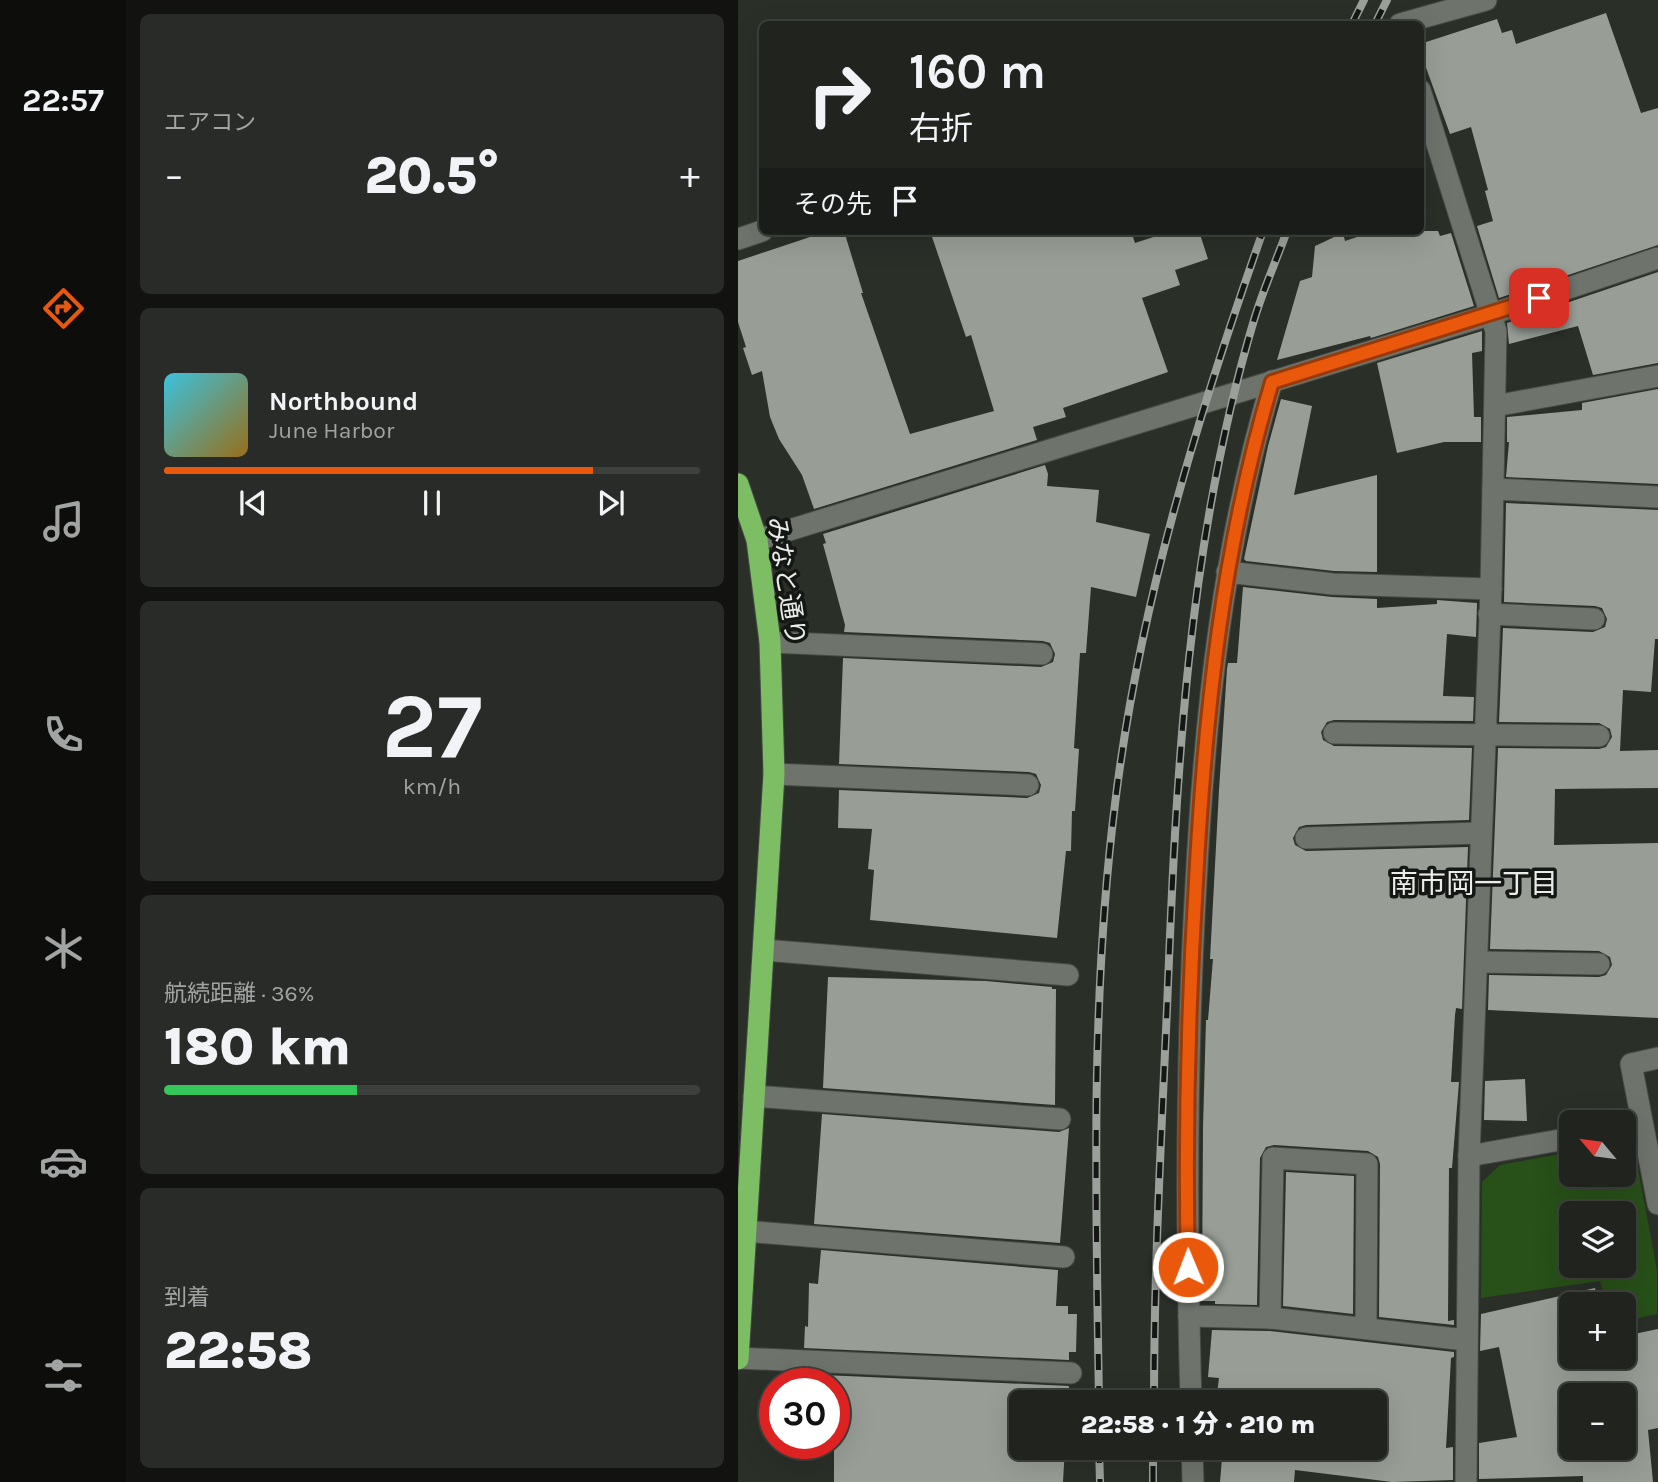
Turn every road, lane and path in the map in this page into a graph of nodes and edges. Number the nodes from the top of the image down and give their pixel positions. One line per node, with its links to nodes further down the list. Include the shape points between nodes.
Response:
1 (1486, 0): 2 (street)
2 (1411, 21)
3 (1424, 102): 7 (street)
4 (759, 232): 5 (street)
5 (738, 239)
6 (1657, 258): 7 (street)
7 (1492, 314): 9 (street); 10 (street)
8 (1657, 376): 10 (street)
9 (1272, 382): 14 (street); 15 (street, via 1252,450)
10 (1495, 406): 12 (street)
11 (738, 484): 14 (highway, みなと通り)
12 (1493, 489): 13 (street); 16 (street)
13 (1657, 497)
14 (757, 540): 19 (highway, みなと通り)
15 (1227, 572): 16 (street, via 1333,584); 42 (street, via 1200,801 1190,986)
16 (1491, 589): 17 (street)
17 (1489, 614): 18 (street); 22 (street)
18 (1594, 619)
19 (770, 642): 20 (street); 24 (highway, みなと通り)
20 (1042, 654)
21 (1334, 733): 22 (street)
22 (1485, 734): 23 (street); 26 (street)
23 (1599, 736)
24 (774, 774): 25 (street); 28 (highway, みなと通り)
25 (1028, 785)
26 (1481, 833): 27 (street); 29 (street)
27 (1306, 838)
28 (764, 950): 31 (street); 33 (highway, みなと通り)
29 (1478, 962): 30 (street); 38 (street)
30 (1599, 964)
31 (1068, 975)
32 (1657, 1058): 34 (street, via 1631,1064)
33 (754, 1096): 35 (street); 40 (highway, みなと通り)
34 (1632, 1110)
35 (1060, 1119)
36 (1636, 1137): 39 (street)
37 (1559, 1140): 38 (street)
38 (1469, 1156): 45 (street)
39 (1657, 1204)
40 (744, 1231): 41 (street); 46 (highway, みなと通り)
41 (1064, 1257)
42 (1189, 1316): 43 (street); 48 (street)
43 (1270, 1318): 44 (street); 44 (street, via 1273,1158 1367,1164)
44 (1366, 1328): 45 (street)
45 (1466, 1339): 51 (street)
46 (738, 1358): 47 (street)
47 (1072, 1373)
48 (1191, 1390)
49 (1193, 1460): 50 (street)
50 (1194, 1482)
51 (1466, 1482)

